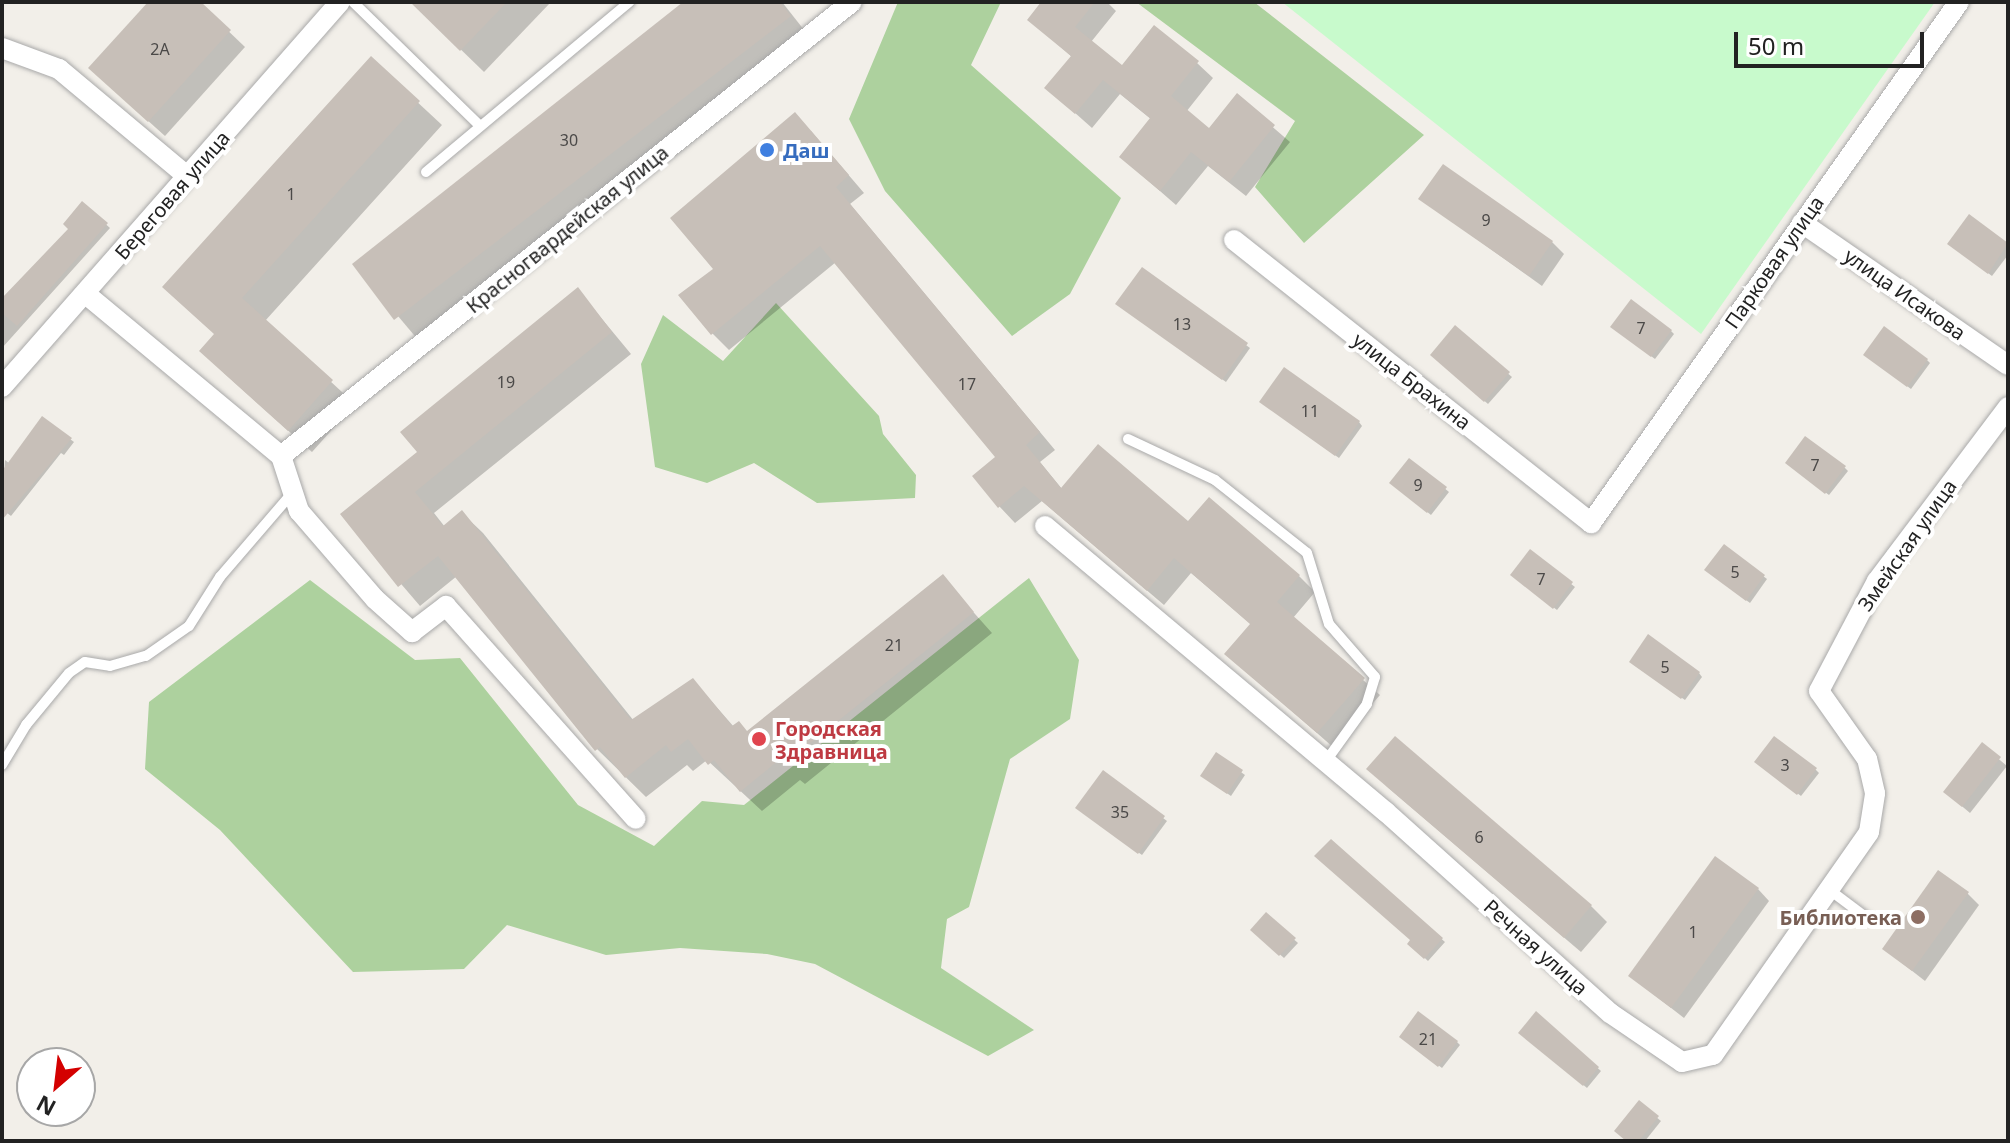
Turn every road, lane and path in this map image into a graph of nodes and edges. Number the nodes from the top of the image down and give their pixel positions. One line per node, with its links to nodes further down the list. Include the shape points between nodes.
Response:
1 (340, 2): 9 (street, Береговая улица)
2 (353, 2): 7 (lane)
3 (629, 2): 7 (lane)
4 (852, 2): 17 (street, Красногвардейская улица)
5 (1959, 2): 10 (street, Парковая улица)
6 (2, 48): 9 (street, via 59,69)
7 (479, 125): 8 (lane)
8 (426, 172)
9 (187, 176): 12 (street, Береговая улица)
10 (1802, 223): 13 (street, улица Исакова); 19 (street, Парковая улица)
11 (1234, 240): 19 (street, улица Брахина)
12 (87, 295): 14 (street, Береговая улица); 17 (street)
13 (2008, 365)
14 (2, 387)
15 (2008, 407): 21 (street, Змейская улица, via 1877,581)
16 (1128, 439): 22 (lane, via 1215,480 1307,553 1329,624 1375,677 1367,704)
17 (281, 456): 18 (street)
18 (293, 492): 23 (lane, via 220,577 189,626 146,656 110,666 85,662 77,667 26,725); 24 (street, via 299,511 375,599 412,632 446,606)
19 (1591, 523)
20 (1045, 526): 22 (street, Речная улица)
21 (1819, 691): 25 (street, Речная улица, via 1867,759 1875,793 1869,832)
22 (1326, 761): 25 (street, Речная улица, via 1610,1013 1682,1062 1713,1055)
23 (2, 765)
24 (636, 819)
25 (1831, 891): 26 (lane)
26 (1867, 918)

